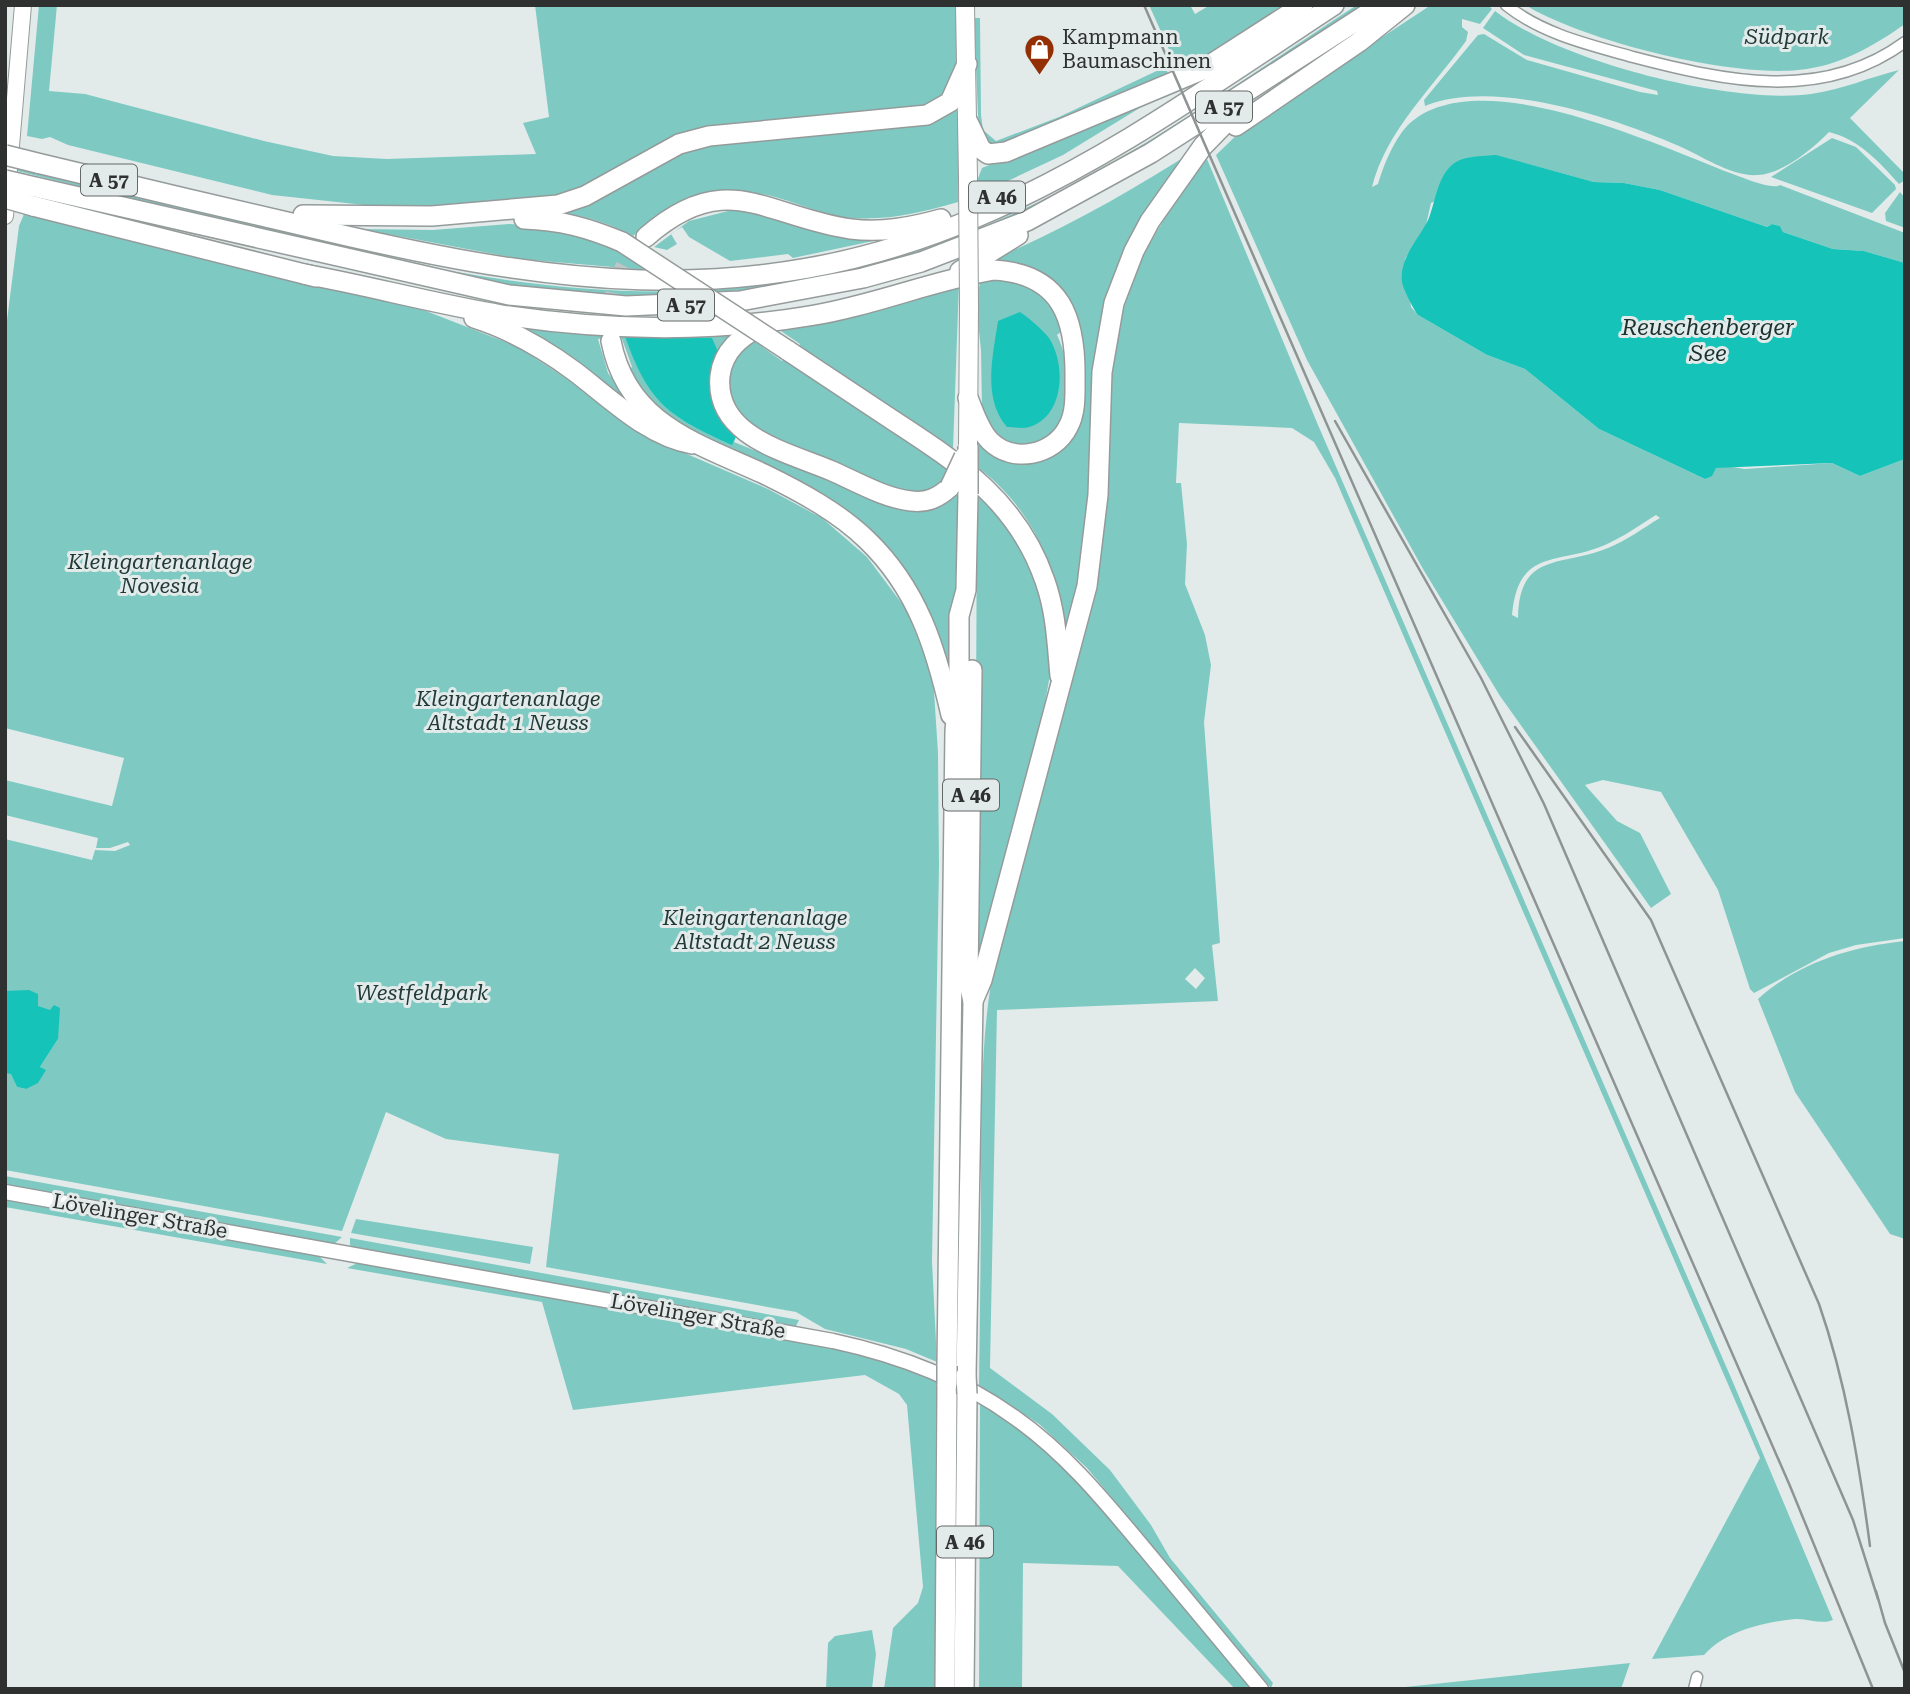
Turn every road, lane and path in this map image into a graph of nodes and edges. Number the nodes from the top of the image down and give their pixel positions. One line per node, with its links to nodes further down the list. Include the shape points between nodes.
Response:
1 (23, 5): 19 (main road)
2 (965, 5): 9 (main road)
3 (1381, 5): 8 (highway, A 57)
4 (1405, 5): 12 (highway, via 1359,42 1252,113)
5 (1506, 5): 7 (street, via 1530,21 1584,43 1736,80 1770,83 1830,77 1876,60)
6 (1319, 8): 10 (highway, via 1202,70 1006,152 988,154 981,149); 15 (highway, A 57, via 1112,148 1021,197 918,239 788,270 681,282 524,272 429,255); 20 (highway, A 46, via 1098,146 952,216 906,228 852,229 753,201 716,200 680,212)
7 (1905, 42)
8 (1297, 61): 12 (highway, via 1223,124); 17 (highway, A 57, via 1116,174)
9 (967, 64): 10 (main road); 18 (highway, via 950,102 927,115 709,136 680,144 585,196 558,205 432,216)
10 (968, 122): 25 (main road, bridge)
11 (5, 155): 15 (highway, A 57, bridge)
12 (1191, 166): 30 (highway, via 1150,221 1114,303 1102,372 1094,540 1078,627)
13 (5, 180): 14 (highway, A 57, bridge)
14 (34, 196): 16 (highway, A 57, bridge); 17 (highway, A 57, via 449,284 555,301 626,306 740,301 863,278 976,243); 21 (highway, A 57)
15 (180, 197): 18 (highway, via 221,196)
16 (5, 198)
17 (1047, 211): 22 (highway, via 1022,233)
18 (303, 215): 30 (highway, bridge, via 384,224 555,220 622,242 958,464 1001,503 1045,580 1055,614)
19 (5, 216)
20 (646, 237)
21 (304, 274): 23 (highway, via 545,321 652,327); 26 (highway, via 446,310 513,334 648,425 675,441)
22 (938, 283): 23 (highway, via 854,307); 25 (highway, via 994,270 1026,275 1060,301 1072,330 1073,412 1068,427 1047,448 1033,454 1002,450 982,430)
23 (769, 321): 28 (highway, via 742,336 724,359 720,397 736,425 761,441 897,498 930,501)
24 (611, 341): 26 (highway, A 46, via 620,373 634,396)
25 (968, 398): 27 (main road)
26 (692, 443): 31 (highway, A 46, via 811,499 845,522 886,560 928,630)
27 (968, 446): 28 (highway, bridge)
28 (959, 491): 29 (highway, A 46)
29 (966, 590): 31 (highway, via 960,616); 32 (highway, A 46, via 973,614 968,980)
30 (1060, 680): 32 (highway)
31 (955, 731): 34 (highway, A 46)
32 (973, 1001): 35 (highway, A 46)
33 (5, 1192): 36 (street, Lövelinger Straße, via 833,1341 914,1364 989,1400 1057,1452 1124,1524)
34 (945, 1689)
35 (964, 1689)
36 (1261, 1689)

